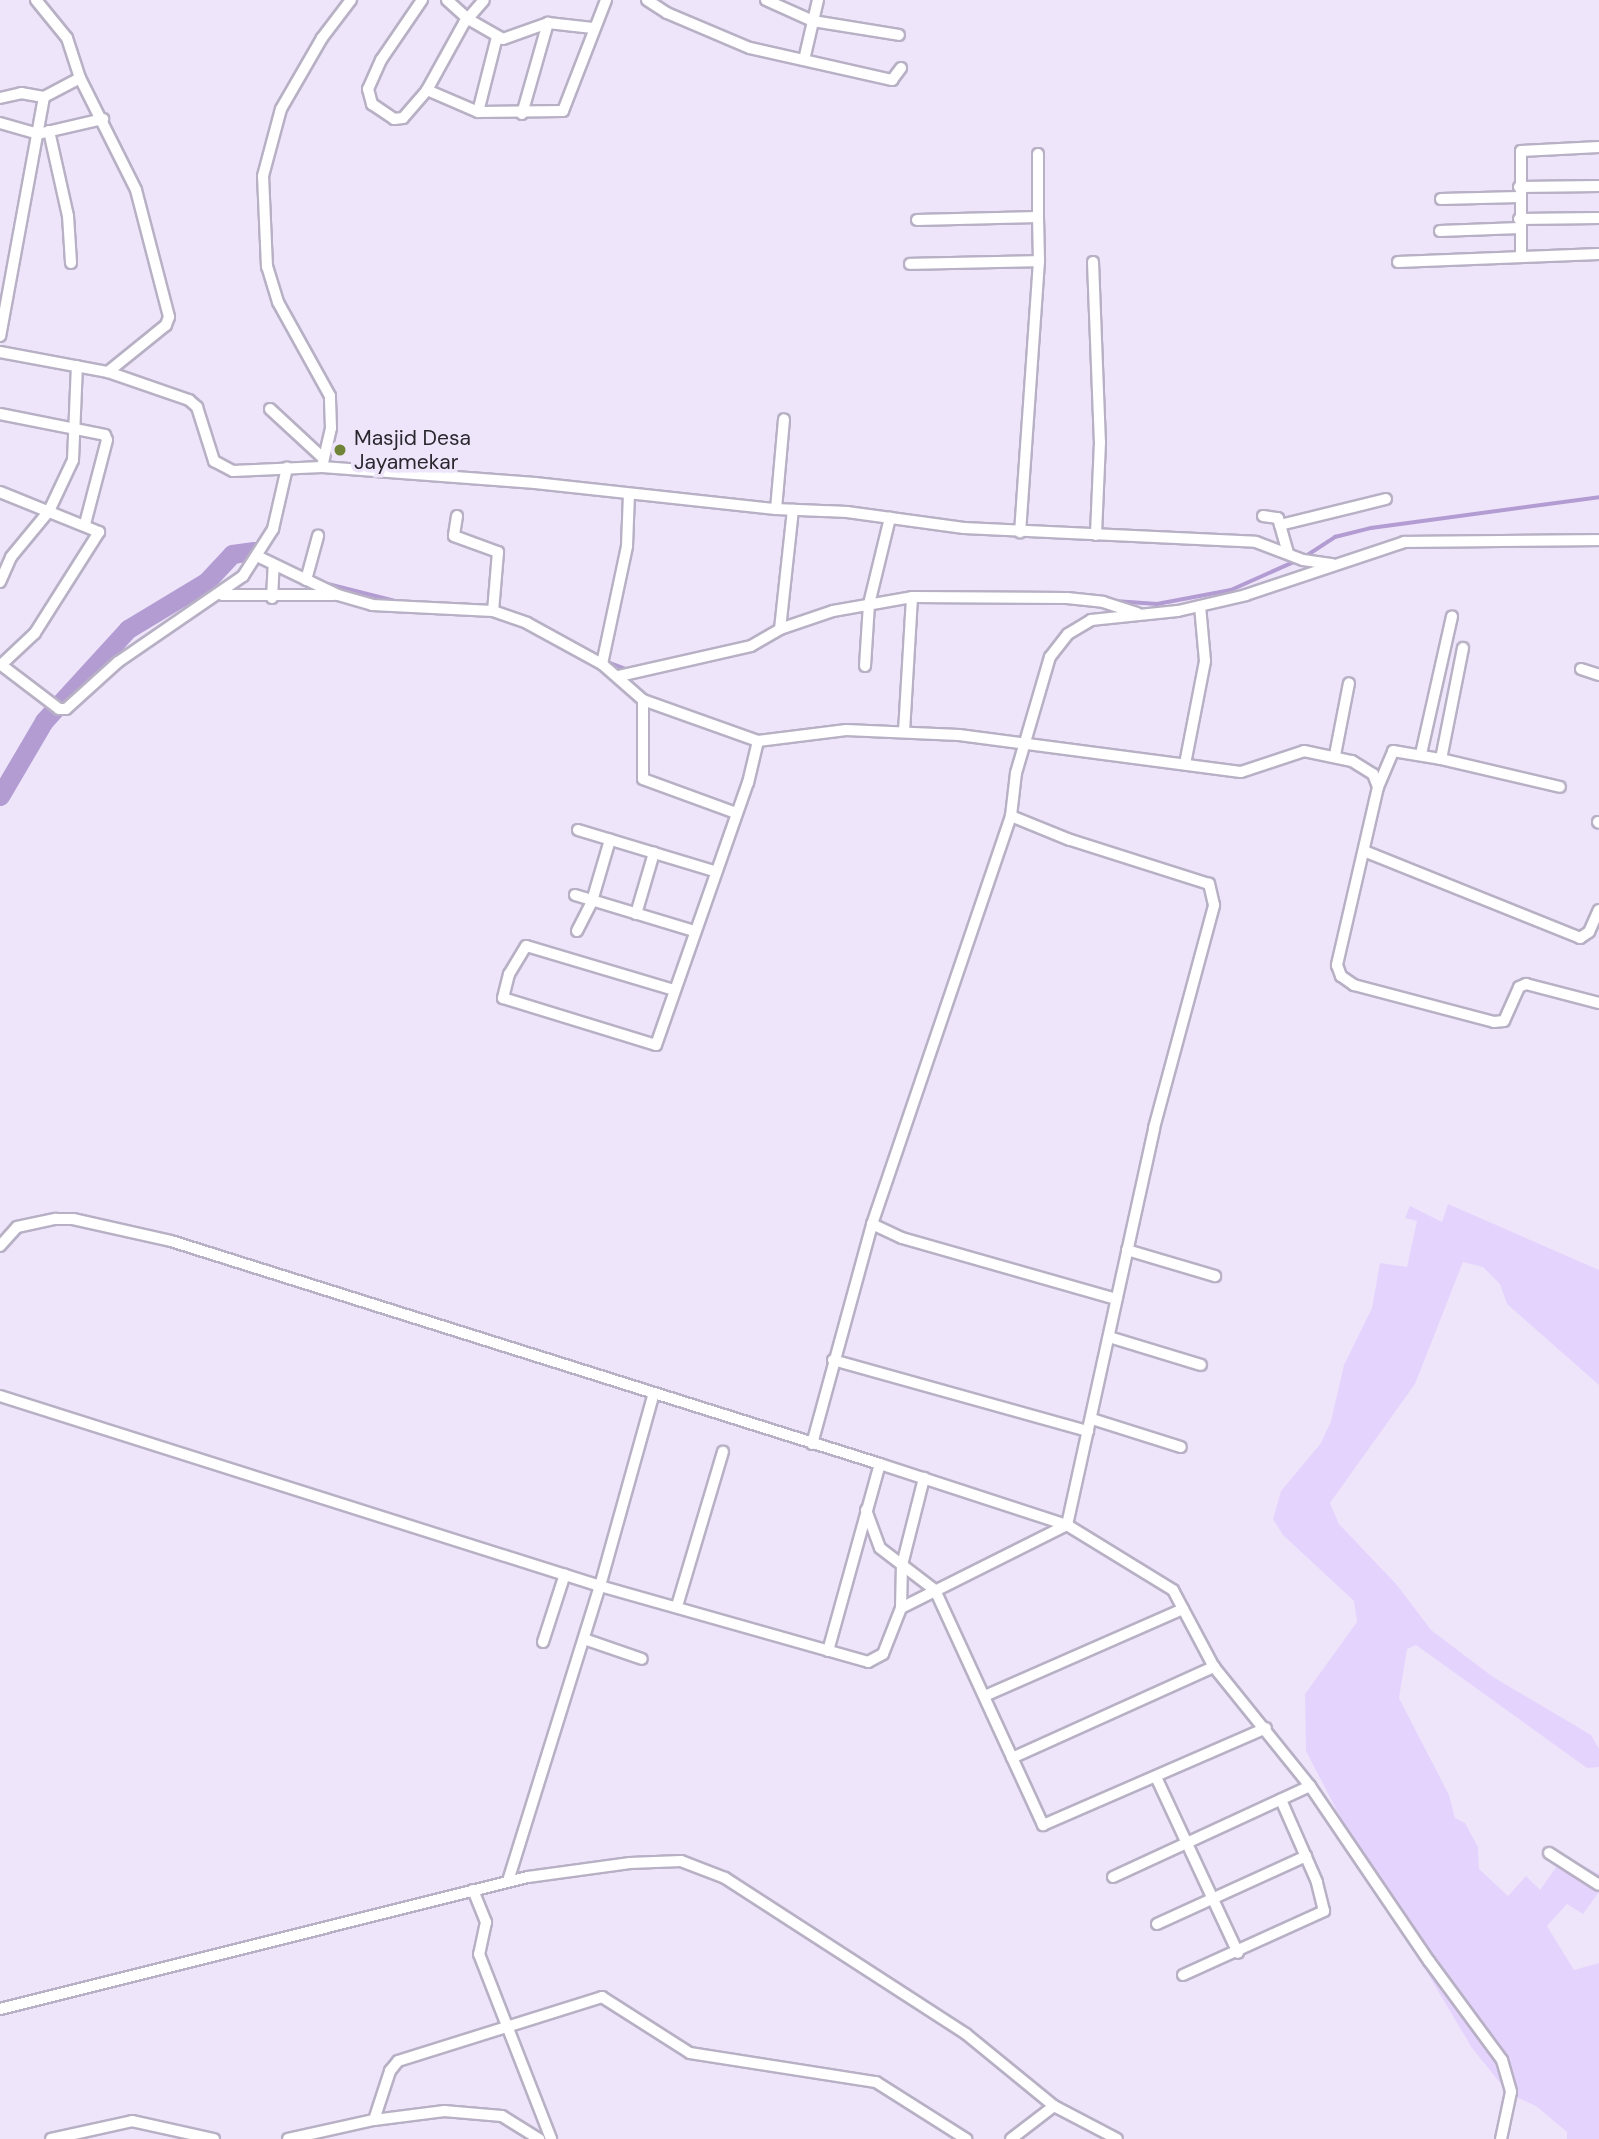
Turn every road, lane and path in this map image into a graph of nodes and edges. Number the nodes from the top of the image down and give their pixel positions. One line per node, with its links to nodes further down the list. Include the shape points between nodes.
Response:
1 (36, 0): 18 (street, via 68,38)
2 (351, 0): 54 (street, via 322,38 281,109 263,176 267,267 278,302 330,396 331,428)
3 (422, 0): 19 (street, via 381,60 368,98 399,120)
4 (447, 0): 10 (street)
5 (484, 0): 10 (street)
6 (606, 0): 13 (street)
7 (647, 0): 16 (street, via 750,48)
8 (818, 0): 11 (street)
9 (770, 1): 11 (street)
10 (468, 19): 15 (street); 19 (street)
11 (813, 21): 14 (street); 16 (street)
12 (548, 23): 13 (street); 15 (street, via 510,39); 23 (street)
13 (593, 28): 23 (street, via 565,110)
14 (899, 35)
15 (497, 37): 22 (street)
16 (804, 60): 17 (street, via 892,80)
17 (901, 68)
18 (80, 78): 20 (street); 24 (street)
19 (427, 90): 22 (street)
20 (44, 97): 21 (street, via 21,93); 26 (street)
21 (0, 98)
22 (478, 112): 23 (street)
23 (522, 114)
24 (103, 119): 26 (street); 49 (street, via 135,190 169,317 166,325)
25 (0, 123): 26 (street)
26 (44, 133): 29 (street); 30 (street)
27 (1599, 147): 32 (street, via 1521,151)
28 (1038, 154): 34 (street)
29 (55, 160): 30 (street); 44 (street, via 68,216)
30 (33, 161): 46 (street)
31 (1599, 186): 32 (street)
32 (1519, 192): 33 (street); 37 (street)
33 (1441, 199)
34 (1038, 217): 36 (street); 41 (street)
35 (1599, 218): 37 (street)
36 (917, 220)
37 (1520, 223): 38 (street); 40 (street)
38 (1440, 231)
39 (1599, 254): 40 (street)
40 (1521, 255): 43 (street)
41 (1039, 261): 45 (street); 67 (street)
42 (1093, 262): 68 (street, via 1100,442)
43 (1398, 262)
44 (71, 263)
45 (910, 264)
46 (0, 336)
47 (0, 352): 48 (street)
48 (77, 366): 49 (street); 53 (street, via 73,390)
49 (108, 372): 55 (street, via 138,380 197,407 207,449 222,468)
50 (270, 409): 54 (street)
51 (0, 414): 53 (street)
52 (785, 419): 59 (street)
53 (76, 428): 61 (street, via 73,460); 65 (street, via 104,435 107,440)
54 (323, 463): 55 (street); 57 (street)
55 (287, 468): 71 (street, via 273,529)
56 (0, 492): 61 (street)
57 (629, 495): 59 (street); 89 (street, via 627,546)
58 (1386, 499): 66 (street)
59 (775, 509): 60 (street)
60 (793, 510): 64 (street); 86 (street)
61 (49, 511): 65 (street); 76 (street, via 11,557)
62 (457, 516): 83 (street, via 454,536 498,552)
63 (1262, 516): 66 (street, via 1278,518)
64 (890, 519): 67 (street); 81 (street)
65 (85, 524): 88 (street, via 97,529 96,540 35,633)
66 (1280, 525): 72 (street)
67 (1020, 532): 68 (street)
68 (1096, 535): 72 (street, via 1256,542)
69 (318, 536): 75 (street)
70 (1599, 540): 73 (street, via 1404,542)
71 (257, 556): 74 (street); 77 (street)
72 (1296, 557): 73 (street)
73 (1335, 564): 82 (street)
74 (274, 565): 75 (street); 80 (street)
75 (306, 580): 78 (street)
76 (0, 582)
77 (222, 595): 80 (street); 88 (street, via 118,662 66,709 59,709)
78 (338, 595): 80 (street); 83 (street, via 404,608)
79 (912, 597): 81 (street); 84 (street, via 1067,598); 96 (street)
80 (272, 598)
81 (869, 604): 86 (street, via 808,617); 90 (street)
82 (1199, 606): 84 (street); 102 (street, via 1205,661)
83 (493, 611): 89 (street, via 556,635)
84 (1139, 613): 98 (street, via 1091,620 1068,634 1050,657)
85 (1452, 616): 99 (street)
86 (780, 629): 93 (street, via 751,646)
87 (1463, 648): 101 (street)
88 (1, 663)
89 (602, 664): 93 (street)
90 (866, 666)
91 (1581, 669): 92 (street)
92 (1599, 675)
93 (620, 676): 95 (street)
94 (1349, 683): 100 (street)
95 (643, 700): 97 (street); 105 (street, via 643,779)
96 (904, 732): 97 (street, via 810,732); 98 (street)
97 (758, 741): 105 (street)
98 (1025, 742): 102 (street); 106 (street)
99 (1421, 754): 101 (street); 103 (street, via 1393,751)
100 (1335, 755): 102 (street, via 1298,751 1241,772); 103 (street, via 1366,767)
101 (1441, 759): 104 (street)
102 (1185, 764)
103 (1378, 787): 109 (street)
104 (1560, 788)
105 (736, 813): 111 (street)
106 (1011, 816): 120 (street); 122 (street, via 1209,884 1214,895)
107 (578, 830): 108 (street)
108 (610, 840): 110 (street); 113 (street)
109 (1364, 851): 114 (street, via 1580,938 1589,932); 119 (street, via 1337,965 1354,985 1494,1022 1504,1021 1519,987 1526,984)
110 (654, 853): 111 (street); 115 (street)
111 (714, 871): 117 (street)
112 (575, 895): 113 (street)
113 (592, 901): 115 (street); 116 (street)
114 (1599, 909)
115 (636, 914): 117 (street)
116 (577, 931)
117 (694, 931): 118 (street)
118 (674, 990): 118 (street, via 661,1038 649,1047 503,998 509,974 526,946)
119 (1599, 1003)
120 (872, 1224): 124 (street, via 902,1238); 126 (street)
121 (0, 1246): 128 (street, via 21,1225 73,1219 171,1241)
122 (1127, 1250): 123 (street); 124 (street)
123 (1215, 1276)
124 (1116, 1299): 125 (street)
125 (1110, 1337): 127 (street); 130 (street)
126 (833, 1360): 131 (street); 132 (street)
127 (1200, 1365)
128 (654, 1393): 132 (street); 141 (street)
129 (0, 1396): 140 (street)
130 (1092, 1419): 131 (street); 133 (street)
131 (1088, 1431): 138 (street)
132 (811, 1444): 135 (street)
133 (1181, 1447)
134 (723, 1452): 143 (street)
135 (880, 1464): 136 (street); 137 (street)
136 (924, 1478): 138 (street); 139 (street)
137 (866, 1510): 139 (street, via 876,1543); 148 (street)
138 (1067, 1525): 142 (street); 145 (street, via 1168,1585)
139 (902, 1565): 142 (street); 144 (street)
140 (565, 1574): 141 (street); 147 (street)
141 (600, 1586): 143 (street); 146 (street)
142 (935, 1590): 144 (street); 151 (street)
143 (677, 1606): 148 (street)
144 (901, 1608): 148 (street, via 878,1657 863,1662)
145 (1183, 1609): 150 (street); 151 (street)
146 (584, 1639): 149 (street); 161 (street)
147 (543, 1642)
148 (828, 1651)
149 (642, 1658)
150 (1214, 1667): 152 (street); 153 (street)
151 (987, 1695): 153 (street)
152 (1266, 1728): 154 (street); 155 (street)
153 (1013, 1758): 154 (street, via 1046,1826)
154 (1156, 1777): 157 (street)
155 (1310, 1786): 156 (street); 180 (street, via 1502,2060 1511,2092)
156 (1281, 1800): 157 (street); 159 (street)
157 (1189, 1840): 160 (street); 164 (street)
158 (1549, 1853): 162 (street)
159 (1306, 1856): 164 (street); 166 (street, via 1326,1904 1324,1911)
160 (1113, 1877)
161 (508, 1881): 163 (street); 170 (street, via 630,1863 681,1861 704,1867 966,2034)
162 (1599, 1885)
163 (473, 1890): 168 (street); 169 (street, via 486,1922 479,1954)
164 (1216, 1897): 165 (street); 166 (street)
165 (1157, 1924)
166 (1238, 1953): 167 (street)
167 (1183, 1976)
168 (0, 2009)
169 (507, 2026): 171 (street, via 398,2061 390,2071); 176 (street); 177 (street, via 595,1997 606,1998 690,2053 876,2082)
170 (1054, 2106): 178 (street); 179 (street)
171 (374, 2120): 174 (street); 175 (street, via 472,2112 506,2118)
172 (51, 2139): 173 (street, via 132,2121)
173 (214, 2139)
174 (288, 2139)
175 (539, 2139)
176 (551, 2139)
177 (966, 2139)
178 (1012, 2139)
179 (1117, 2139)
180 (1501, 2139)

